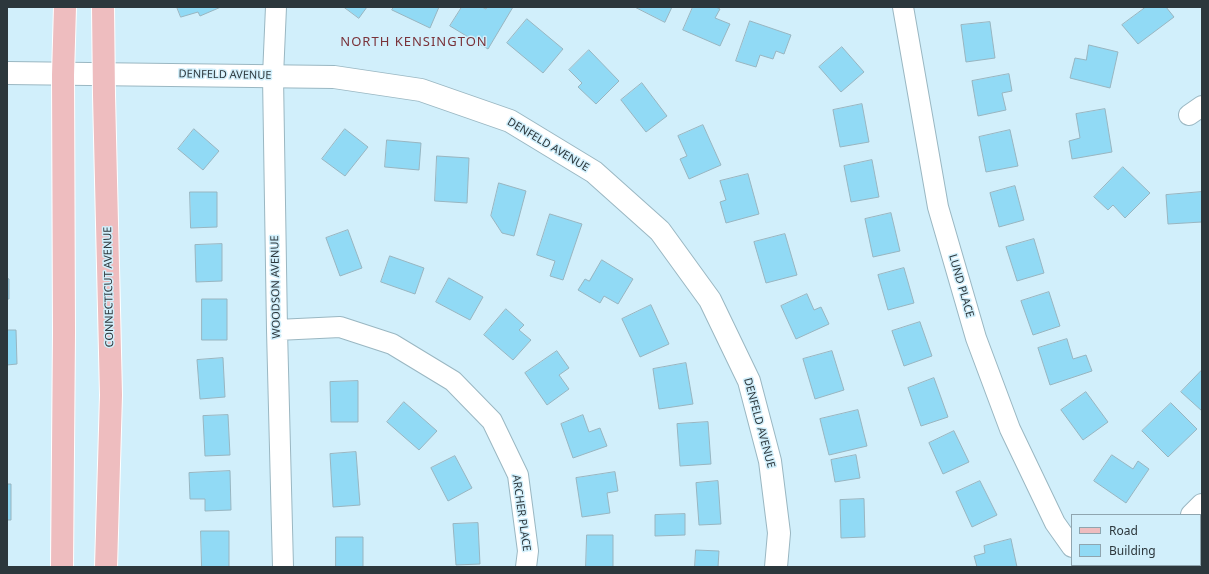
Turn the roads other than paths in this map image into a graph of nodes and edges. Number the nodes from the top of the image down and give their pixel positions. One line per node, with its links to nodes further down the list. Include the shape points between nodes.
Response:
1 (65, 7): 7 (main road)
2 (103, 7): 6 (main road, CONNECTICUT AVENUE)
3 (276, 7): 8 (street, WOODSON AVENUE)
4 (902, 7): 12 (street, LUND PLACE, via 938,207 976,338 1010,429 1055,523)
5 (7, 73): 7 (street, DENFELD AVENUE)
6 (104, 74): 7 (street, DENFELD AVENUE); 8 (street, DENFELD AVENUE); 14 (main road, CONNECTICUT AVENUE, via 111,395)
7 (63, 75): 13 (main road)
8 (273, 76): 9 (street, WOODSON AVENUE); 17 (street, DENFELD AVENUE, via 334,77 421,90 510,120 594,172 660,231 710,300 749,381 770,461 779,533)
9 (277, 330): 15 (street, WOODSON AVENUE); 16 (street, ARCHER PLACE, via 340,327 392,344 453,381 492,421 518,475 528,551)
10 (1202, 505): 11 (street)
11 (1193, 514)
12 (1071, 546)
13 (62, 567)
14 (106, 567)
15 (283, 567)
16 (526, 567)
17 (776, 567)

